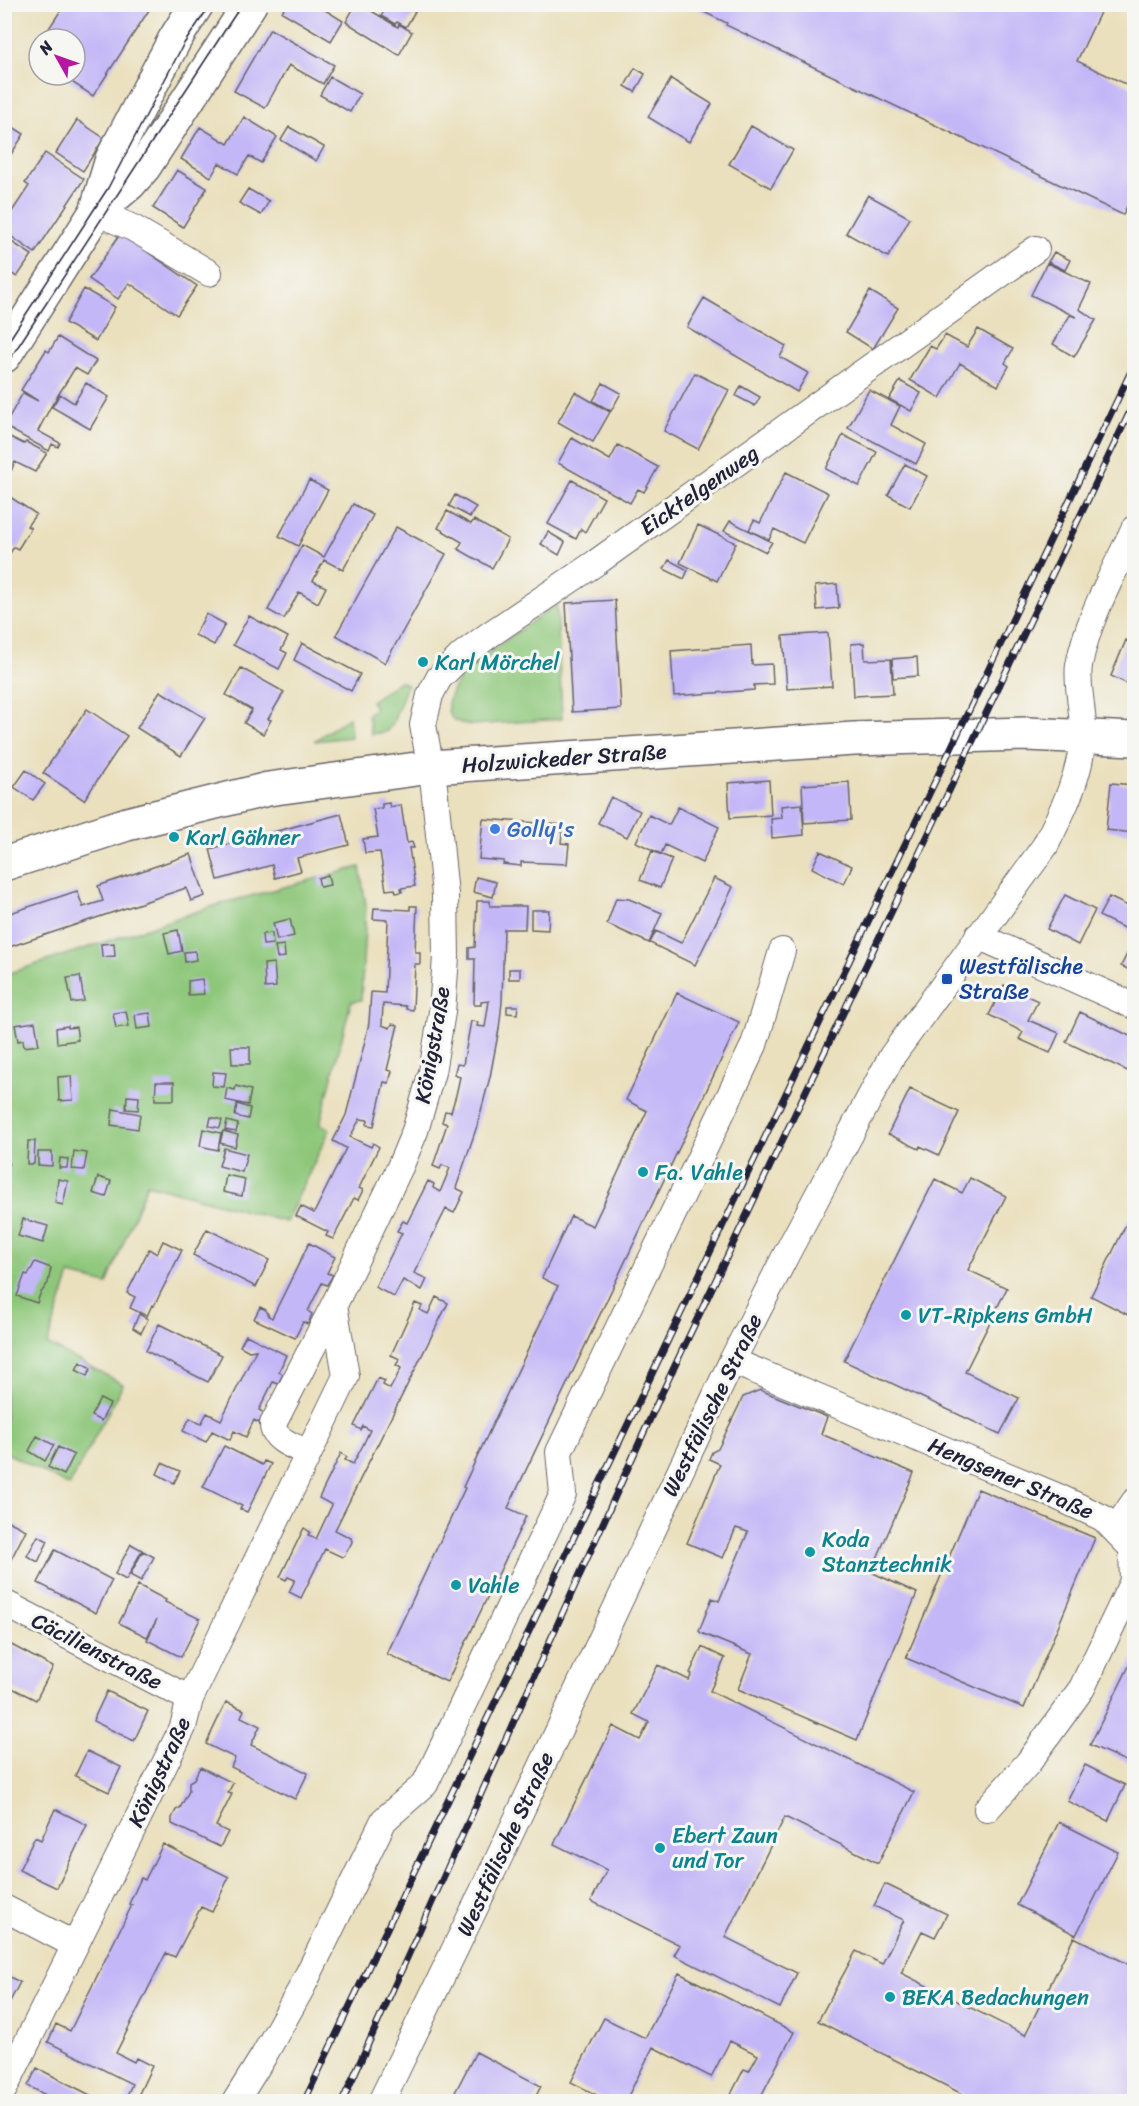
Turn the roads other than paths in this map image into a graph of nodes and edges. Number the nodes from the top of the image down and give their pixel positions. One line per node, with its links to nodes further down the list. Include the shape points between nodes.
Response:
1 (197, 4): 3 (main road, via 112,159)
2 (250, 4): 3 (main road, via 144,166)
3 (96, 212): 5 (street, via 133,228); 6 (main road)
4 (1036, 249): 10 (street, Eicktelgenweg, via 462,655 439,678 430,695 423,725)
5 (209, 273)
6 (4, 356)
7 (1134, 529): 8 (street, Westfälische Straße, via 1088,629 1078,668)
8 (1083, 735): 9 (main road, Holzwickeder Straße); 10 (main road, Holzwickeder Straße, via 854,739); 12 (street, Westfälische Straße, via 1074,786 1045,846)
9 (1134, 739)
10 (431, 766): 11 (main road, Holzwickeder Straße, via 268,789 127,824); 15 (street, Königstraße, via 445,895 446,946 442,1012 432,1072 400,1167)
11 (4, 864)
12 (978, 936): 14 (street); 16 (street, Westfälische Straße, via 892,1056)
13 (782, 951): 26 (street, via 754,1045 559,1452 563,1494 425,1784 384,1820 301,1989)
14 (1134, 1006)
15 (334, 1305): 17 (street, Königstraße, via 346,1376); 17 (street, Königstraße, via 273,1424 276,1436)
16 (732, 1361): 19 (street, Hengsener Straße, via 1056,1496 1103,1518); 27 (street, Westfälische Straße)
17 (309, 1453): 21 (street, Königstraße)
18 (1134, 1502): 19 (street)
19 (1115, 1530): 22 (street, Hengsener Straße, via 1132,1548 1133,1581 1082,1688 1028,1763)
20 (4, 1603): 21 (street, Cäcilienstraße)
21 (190, 1699): 24 (street, Königstraße, via 183,1727)
22 (987, 1809)
23 (4, 1908): 24 (street)
24 (75, 1945): 25 (street, Königstraße)
25 (4, 2089)
26 (235, 2102)
27 (381, 2102)

